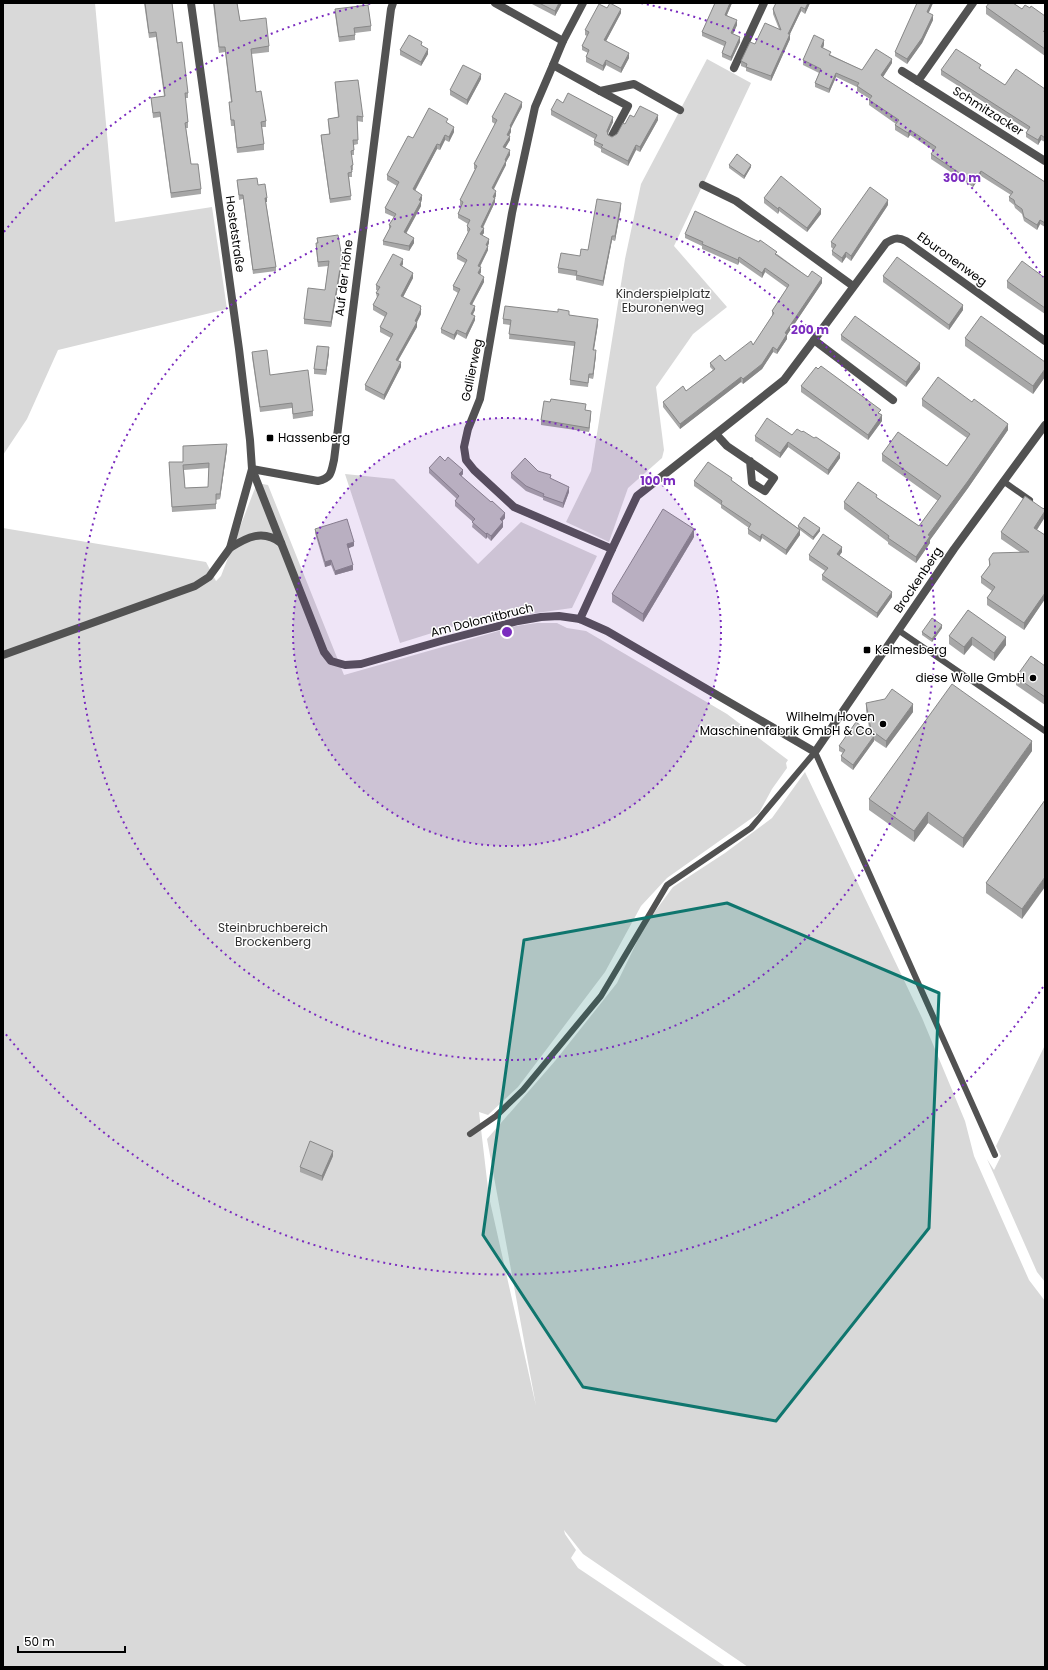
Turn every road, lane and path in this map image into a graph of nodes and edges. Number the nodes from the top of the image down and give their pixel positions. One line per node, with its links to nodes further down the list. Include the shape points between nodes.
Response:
1 (191, 3): 24 (street, Hostetstraße, via 239,350)
2 (393, 3): 24 (street, Auf der Höhe, via 331,474 318,481)
3 (495, 3): 7 (street)
4 (583, 3): 7 (street, Gallierweg)
5 (764, 3): 9 (street)
6 (973, 3): 11 (street)
7 (563, 41): 8 (street, Gallierweg)
8 (553, 65): 12 (street); 29 (street, Gallierweg, via 535,107 512,213 480,399 464,447 466,460 474,470 514,507)
9 (734, 68)
10 (902, 71): 11 (street, Schmitzacker)
11 (918, 81): 15 (street, Schmitzacker)
12 (600, 91): 13 (street, via 634,84); 14 (street, via 628,106)
13 (680, 110)
14 (612, 136)
15 (1045, 161)
16 (703, 185): 17 (street, via 736,201)
17 (853, 286): 18 (street, Eburonenweg); 19 (street, Eburonenweg, via 886,243 893,238 900,238)
18 (814, 340): 20 (street); 22 (street, Eburonenweg, via 784,380)
19 (1045, 341)
20 (893, 400)
21 (1045, 425): 25 (street, Brockenberg)
22 (716, 434): 23 (street, via 727,446); 29 (street, Eburonenweg, via 637,496)
23 (750, 461)
24 (252, 469): 27 (street, Hostetstraße); 28 (street, Hostetstraße)
25 (1003, 481): 26 (lane); 32 (street, Brockenberg)
26 (1035, 504)
27 (282, 543): 28 (street, via 266,535 244,538); 30 (street, Hostetstraße)
28 (230, 548): 33 (street, via 209,578 195,586)
29 (612, 549): 31 (street)
30 (306, 602): 31 (street, Am Dolomitbruch, via 324,652 331,661 345,666 361,664 518,621 559,616)
31 (580, 619): 35 (street, Am Dolomitbruch, via 607,631)
32 (898, 630): 34 (lane); 35 (street, Brockenberg)
33 (3, 655)
34 (1045, 731)
35 (814, 752): 36 (lane, via 751,828 667,885 601,996 523,1090 496,1116); 37 (lane)
36 (470, 1134)
37 (995, 1156)

